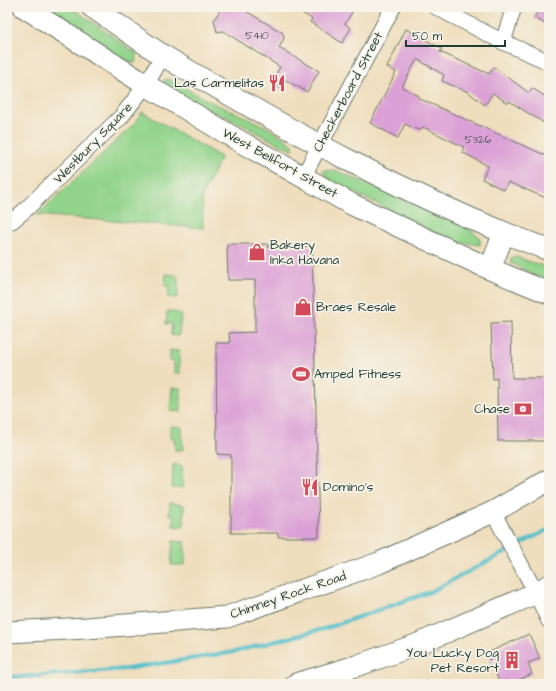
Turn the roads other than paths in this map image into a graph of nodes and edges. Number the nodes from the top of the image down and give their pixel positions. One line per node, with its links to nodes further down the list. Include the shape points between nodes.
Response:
1 (24, 7): 9 (main road, West Bellfort Street)
2 (92, 7): 7 (main road)
3 (393, 7): 10 (street, Checkerboard Street)
4 (436, 7): 6 (street)
5 (514, 7): 6 (street)
6 (503, 42): 8 (street)
7 (164, 55): 9 (street, Westbury Square); 10 (main road)
8 (549, 62)
9 (146, 85): 11 (main road, West Bellfort Street); 12 (street, Westbury Square, via 121,117)
10 (319, 146): 11 (street, Checkerboard Street); 13 (main road, via 397,185)
11 (303, 177): 15 (main road, West Bellfort Street, via 351,204)
12 (12, 221)
13 (504, 233): 14 (main road); 15 (main road)
14 (549, 250)
15 (490, 269): 16 (main road, West Bellfort Street)
16 (549, 294)
17 (549, 480): 18 (main road, Chimney Rock Road)
18 (493, 512): 19 (street, via 523,568); 21 (main road, Chimney Rock Road, via 379,563 227,617)
19 (543, 589): 20 (street); 22 (main road, via 416,645)
20 (549, 621)
21 (7, 632)
22 (296, 684)

